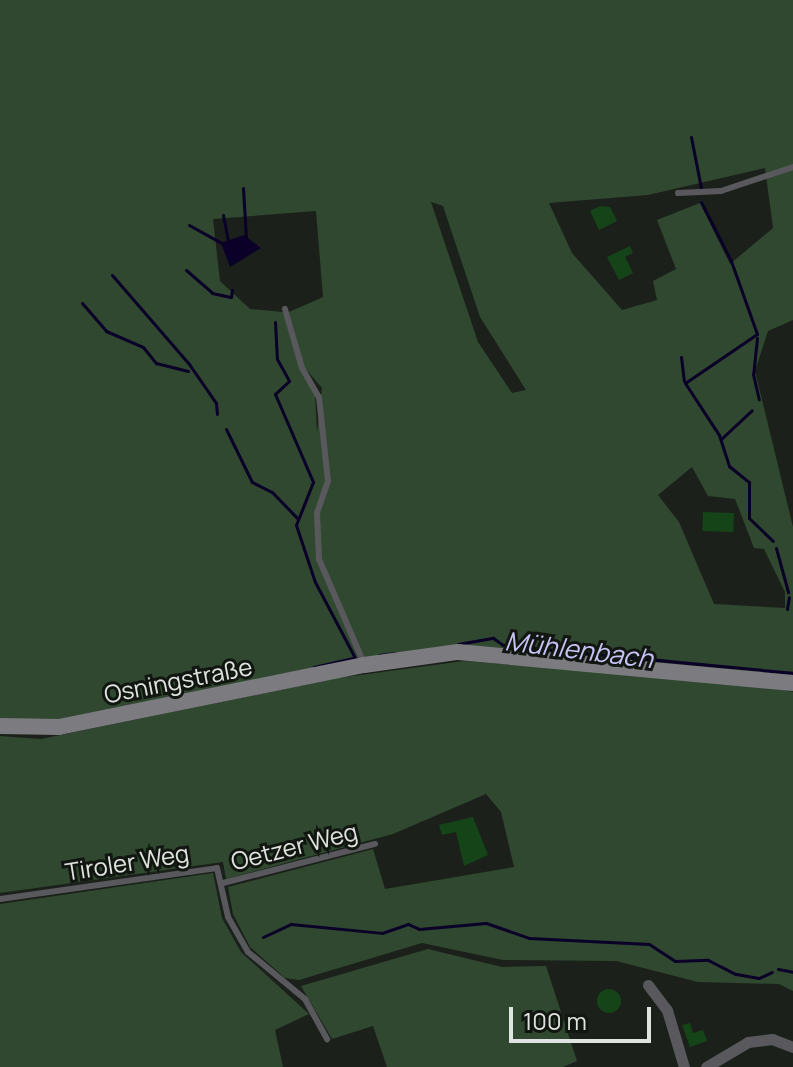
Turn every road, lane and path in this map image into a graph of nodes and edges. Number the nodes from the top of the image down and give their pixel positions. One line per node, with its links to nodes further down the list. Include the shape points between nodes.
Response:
1 (793, 167): 2 (lane, via 721,191)
2 (678, 193)
3 (285, 309): 4 (lane, via 302,368 319,397 328,481 317,513 319,559)
4 (364, 665): 5 (main road, Osningstraße, via 458,652 510,654); 6 (main road, Osningstraße, via 70,725)
5 (793, 683)
6 (0, 726)
7 (375, 844): 8 (lane, Oetzer Weg)
8 (223, 883): 9 (lane, Tiroler Weg, via 213,866); 11 (lane, via 228,917 241,943 305,999)
9 (0, 899)
10 (648, 985): 13 (street, via 667,1010)
11 (327, 1039)
12 (793, 1047): 14 (street, via 772,1039 748,1042)
13 (684, 1067)
14 (706, 1067)

